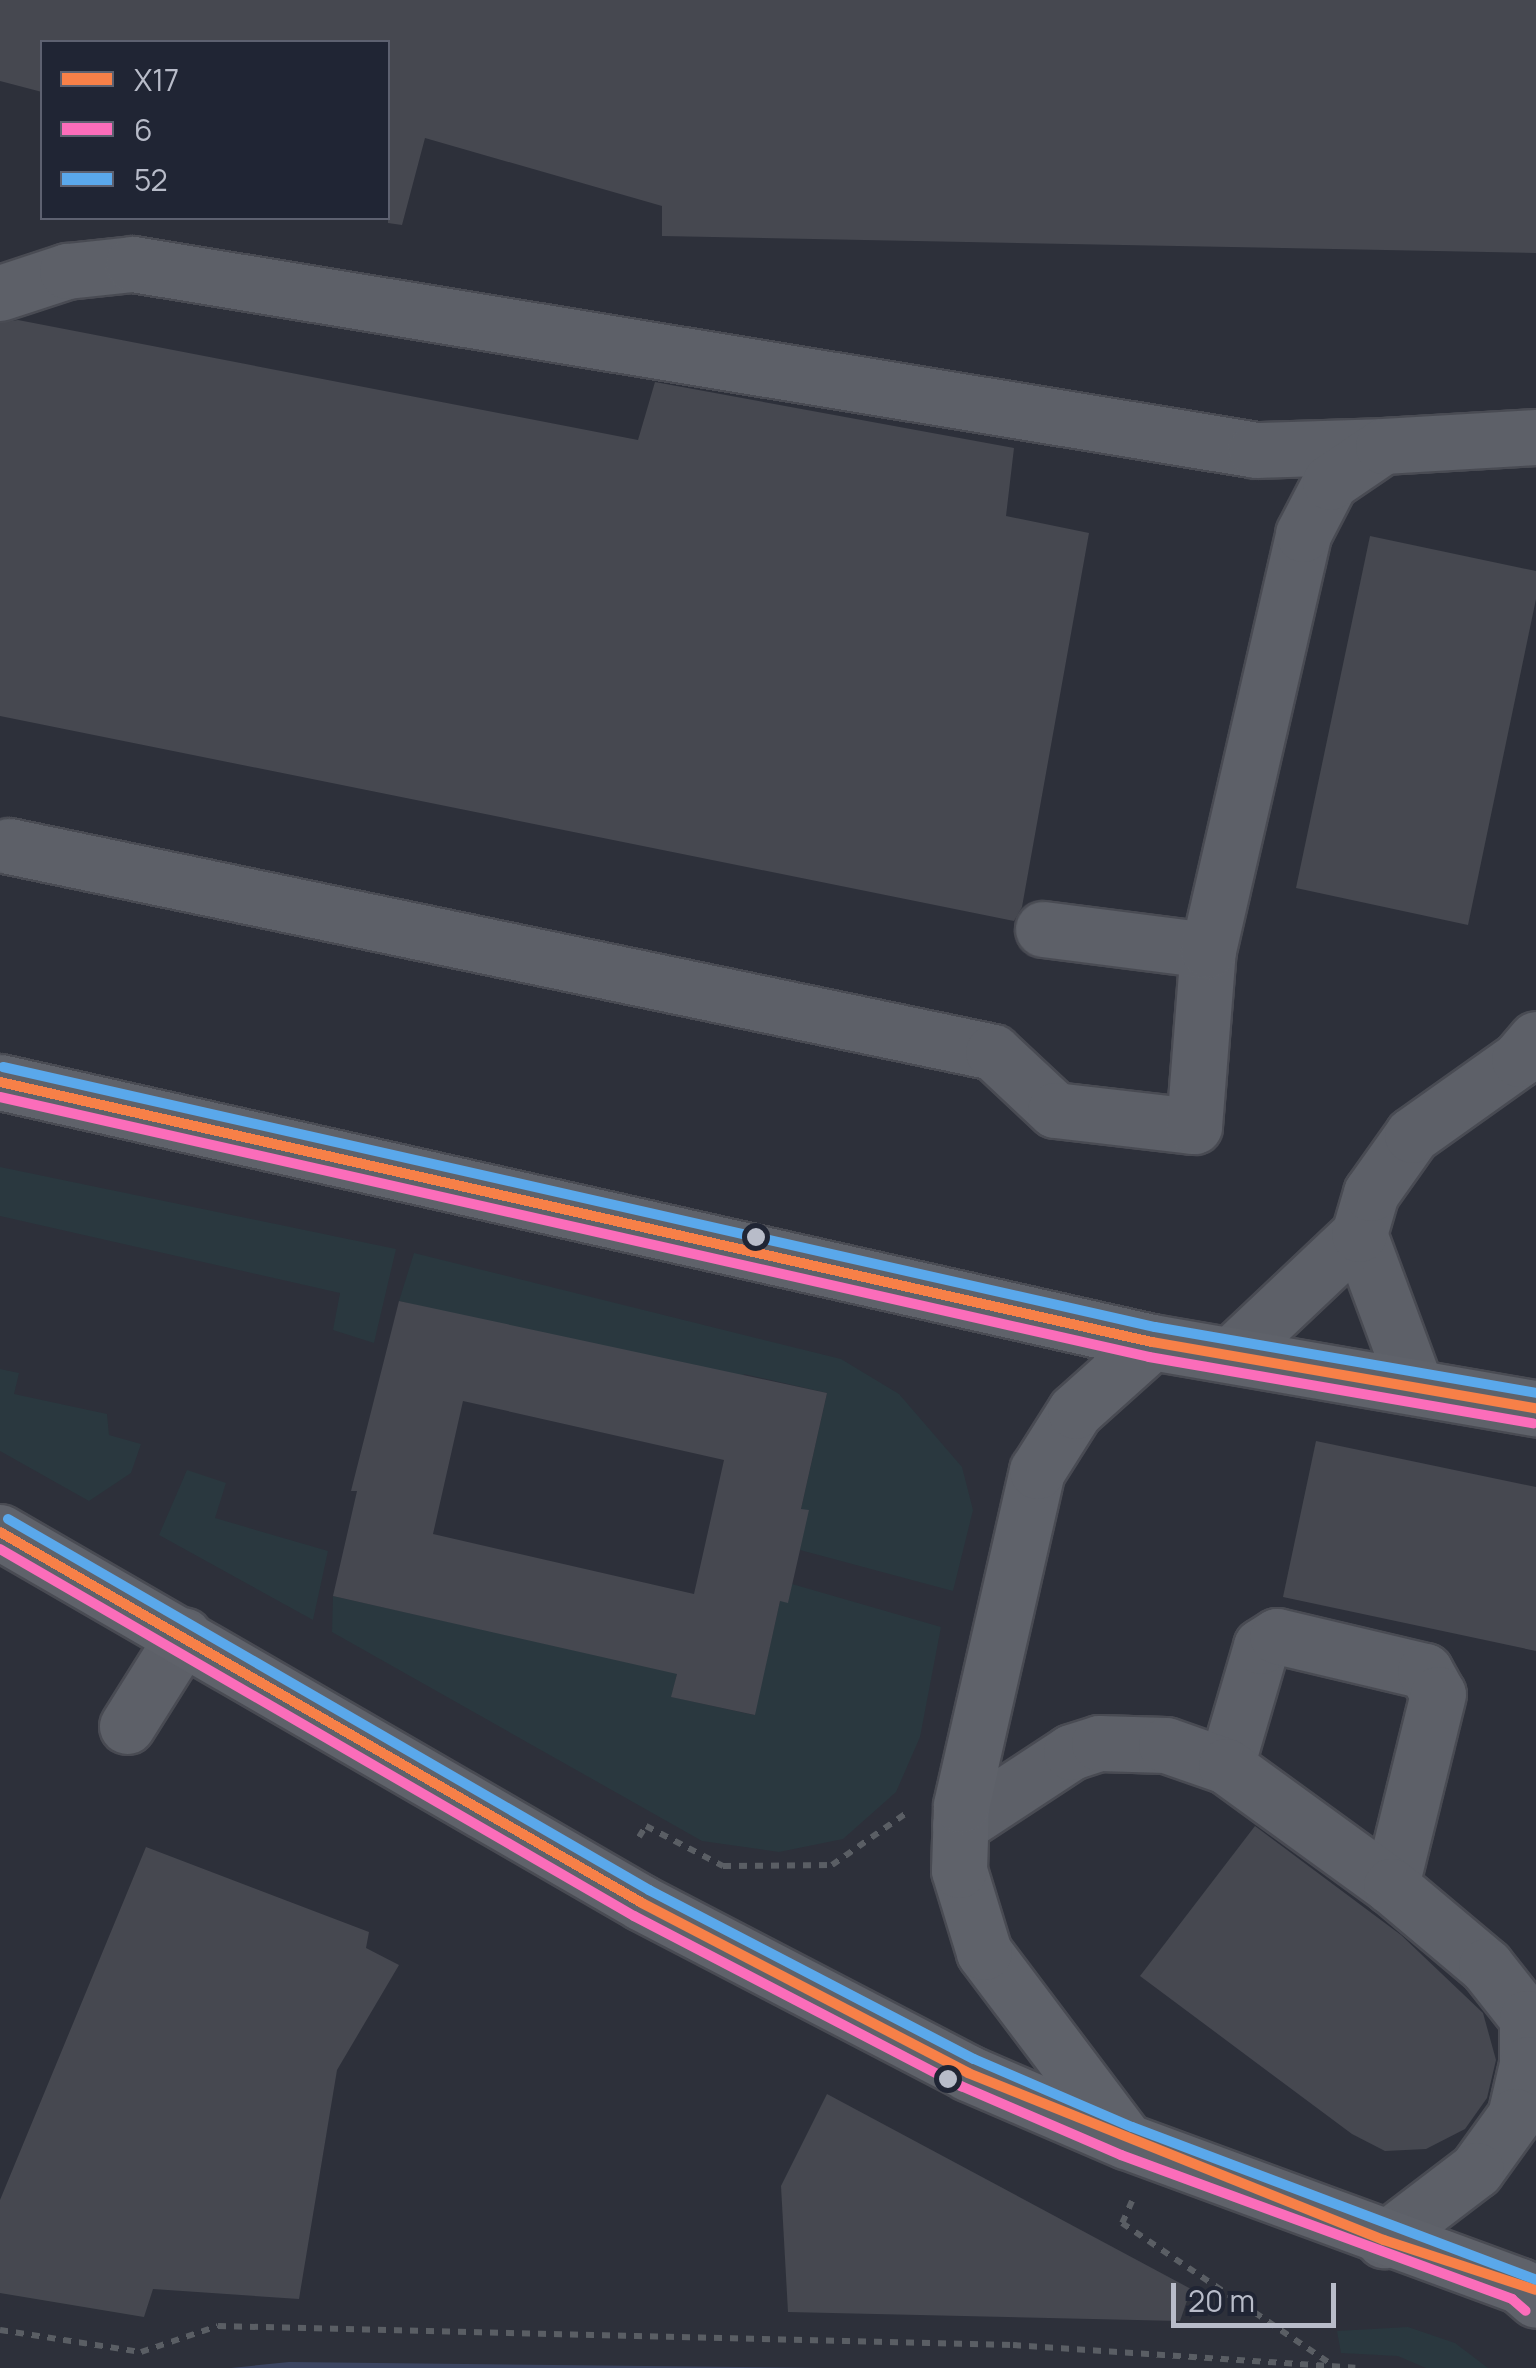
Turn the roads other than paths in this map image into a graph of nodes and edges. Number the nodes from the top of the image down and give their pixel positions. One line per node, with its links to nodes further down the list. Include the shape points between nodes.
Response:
1 (0, 293): 3 (lane, via 67,271 134,264 1256,450)
2 (1536, 438): 3 (lane)
3 (1383, 446): 6 (lane, via 1330,482 1302,534)
4 (9, 846): 6 (lane, via 994,1052 1055,1110 1194,1126)
5 (1042, 930): 6 (lane)
6 (1208, 950)
7 (1534, 1048): 9 (lane, via 1430,1118 1400,1148 1371,1193)
8 (0, 1082): 10 (main road)
9 (1358, 1234): 11 (lane); 12 (lane)
10 (1152, 1342): 11 (main road); 18 (main road, via 1075,1410 1037,1471)
11 (1232, 1354): 12 (main road)
12 (1416, 1385): 13 (main road)
13 (1536, 1408)
14 (0, 1532): 15 (main road)
15 (184, 1635): 16 (lane); 22 (main road, via 605,1882 968,2073)
16 (127, 1726)
17 (1226, 1766): 18 (lane, via 1166,1745 1099,1743 1070,1752); 19 (lane); 19 (lane, via 1261,1646 1277,1636 1425,1670 1438,1694)
18 (961, 1815): 22 (main road, via 959,1870 984,1952)
19 (1392, 1886): 20 (lane, via 1486,1966)
20 (1522, 1981): 21 (lane)
21 (1531, 2064): 23 (lane, via 1515,2116 1476,2170)
22 (1140, 2146): 23 (main road)
23 (1384, 2240): 24 (main road)
24 (1530, 2292)

